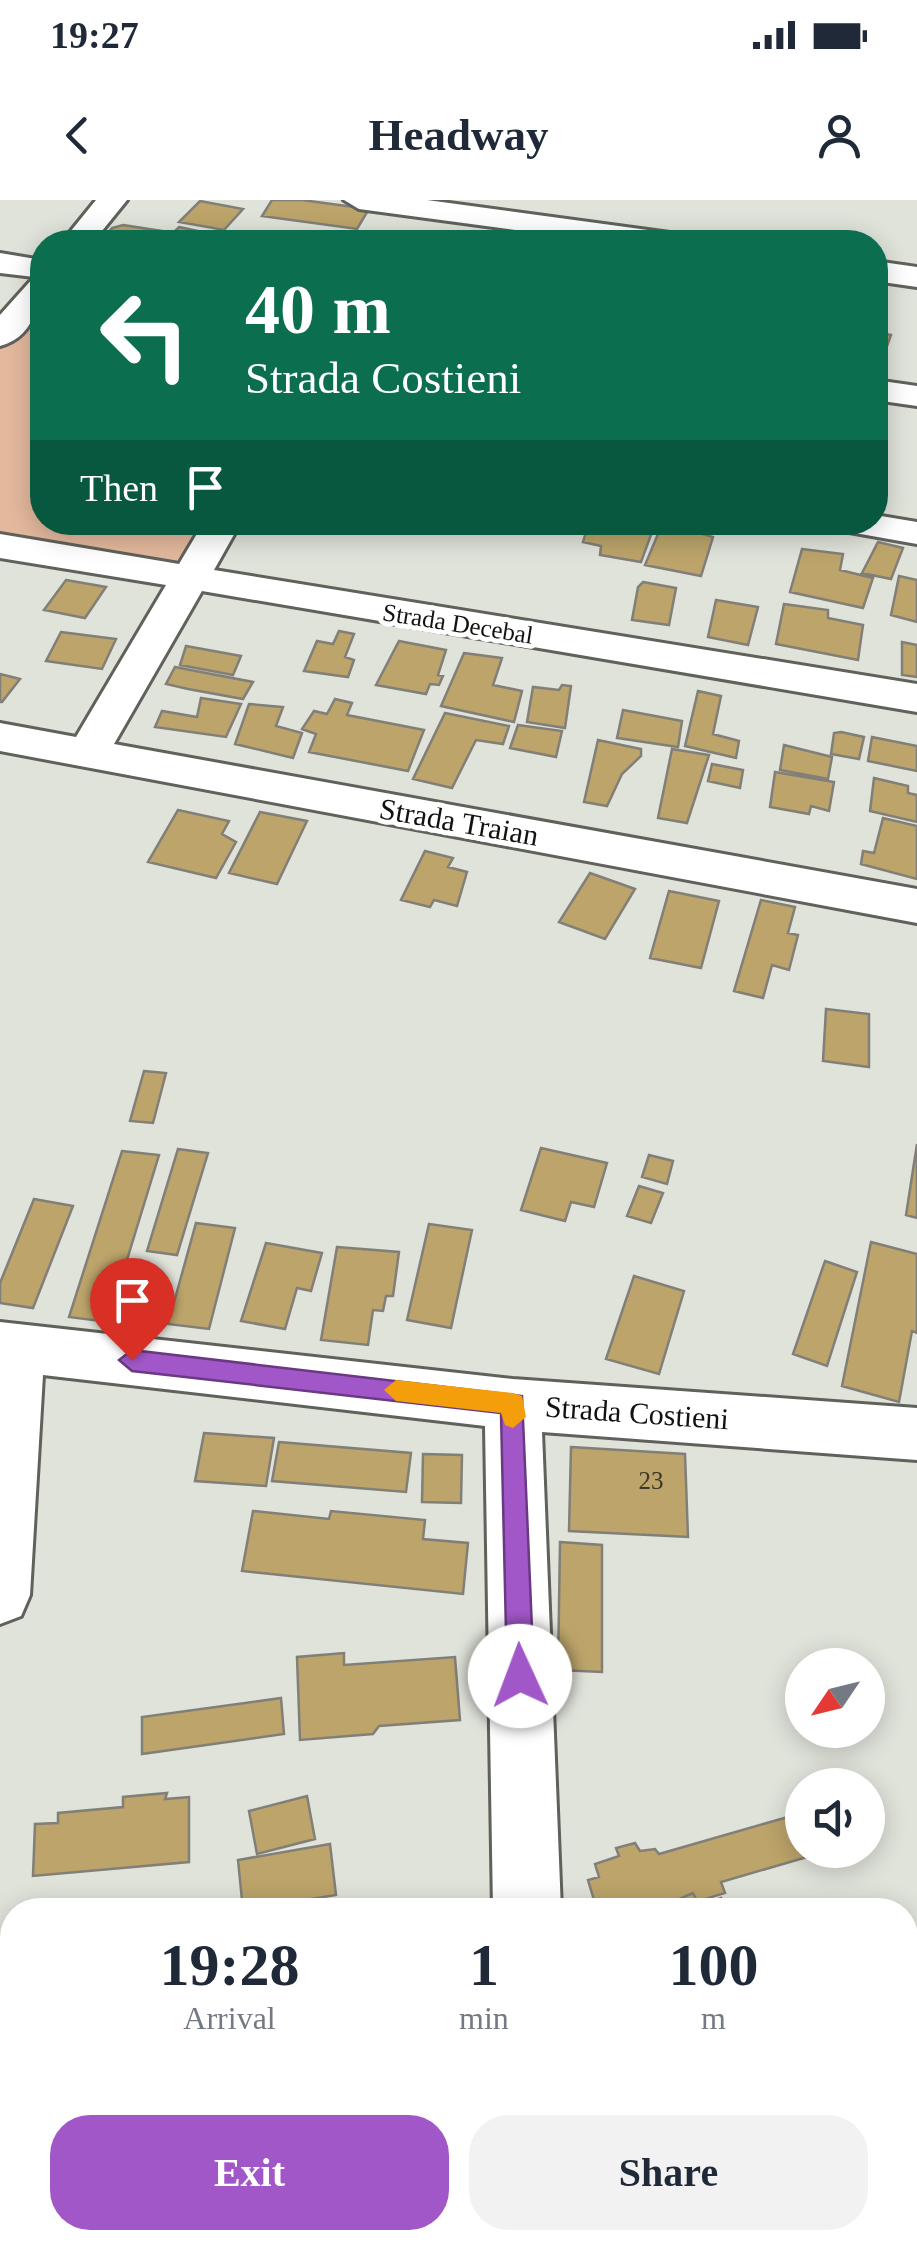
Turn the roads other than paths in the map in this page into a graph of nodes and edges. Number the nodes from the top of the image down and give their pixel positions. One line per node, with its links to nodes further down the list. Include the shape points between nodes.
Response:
1 (112, 200): 4 (street)
2 (359, 200): 3 (street)
3 (406, 212): 5 (street)
4 (87, 230)
5 (564, 230)
6 (0, 263): 7 (street)
7 (30, 267)
8 (888, 273): 9 (street)
9 (917, 277)
10 (30, 299): 11 (street)
11 (0, 336)
12 (888, 392): 13 (street)
13 (917, 396)
14 (888, 528): 15 (street)
15 (917, 532)
16 (216, 535): 18 (street)
17 (0, 546): 18 (street, Strada Decebal)
18 (190, 578): 19 (street, Strada Decebal); 21 (street)
19 (917, 698)
20 (0, 737): 21 (street, Strada Traian)
21 (87, 753): 22 (street, Strada Traian)
22 (917, 906)
23 (8, 1347): 24 (street, Strada Costieni); 26 (street)
24 (513, 1404): 25 (street, Strada Costieni); 27 (street)
25 (917, 1434)
26 (0, 1595)
27 (527, 1898)

